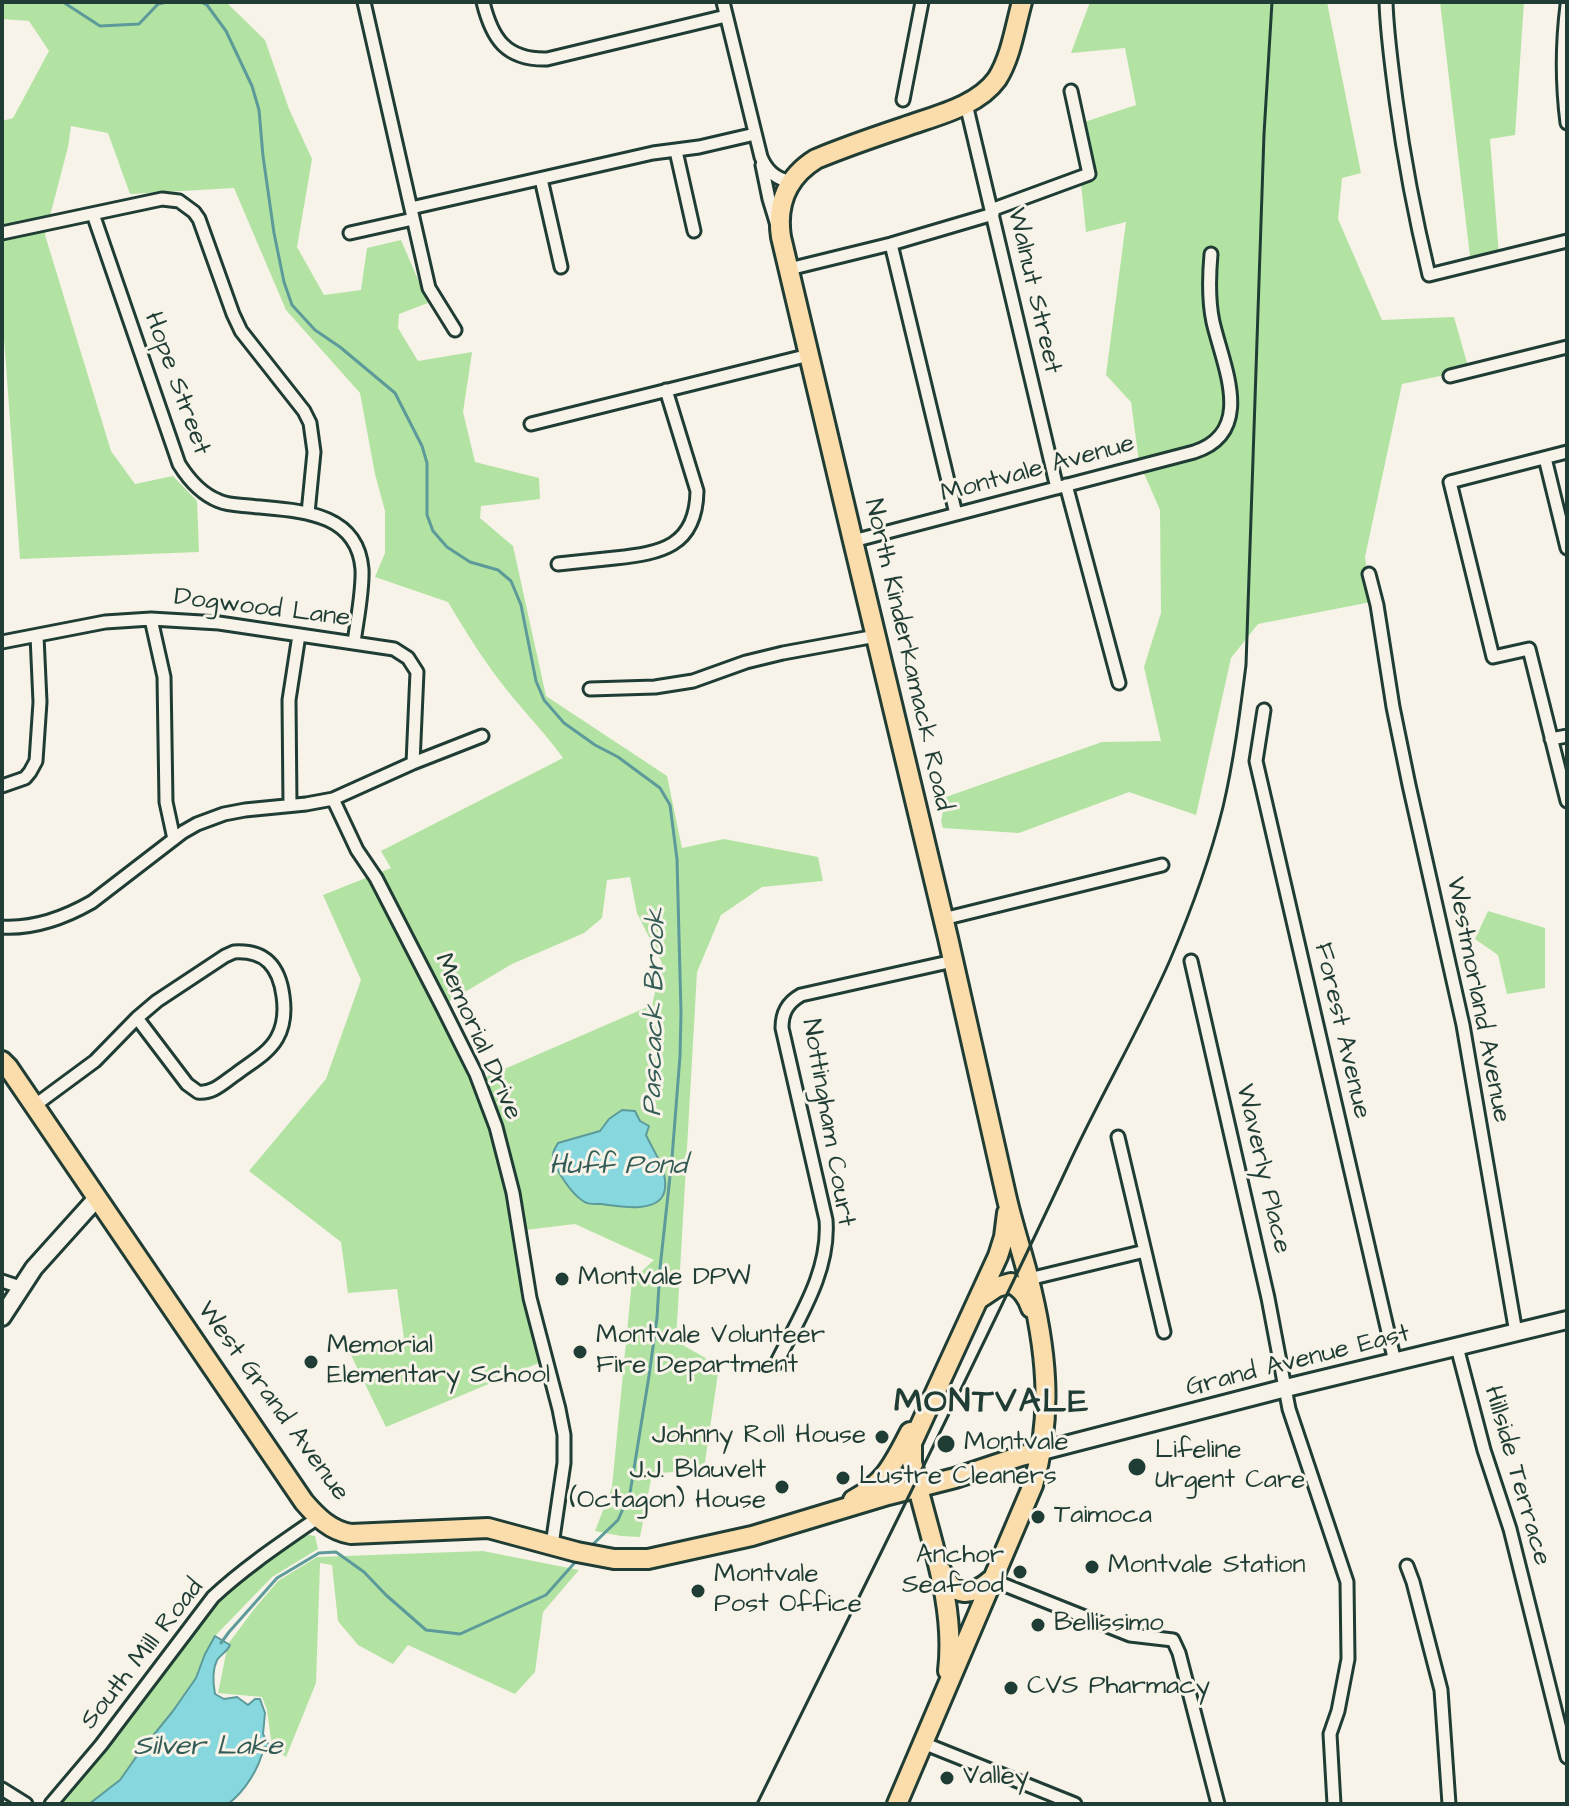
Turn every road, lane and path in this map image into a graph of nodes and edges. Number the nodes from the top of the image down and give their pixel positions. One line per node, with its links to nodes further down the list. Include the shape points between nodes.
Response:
1 (364, 2): 19 (street)
2 (483, 2): 8 (street, via 498,40 515,54 535,59)
3 (723, 2): 8 (street)
4 (922, 2): 10 (street)
5 (1022, 2): 11 (main road, via 1001,70 988,89)
6 (1386, 2): 24 (street, via 1404,158 1429,275)
7 (1567, 5): 12 (street)
8 (726, 16): 13 (street)
9 (1071, 91): 17 (street, via 1089,174)
10 (903, 100)
11 (966, 104): 16 (main road, via 816,159); 17 (street, Walnut Street)
12 (1567, 123)
13 (756, 139): 14 (street); 16 (street, via 769,172); 23 (street)
14 (676, 151): 15 (street); 20 (street)
15 (541, 179): 19 (street); 27 (street)
16 (790, 182): 23 (main road, North Kinderkamack Road, via 780,215)
17 (992, 212): 25 (street); 37 (street, Walnut Street)
18 (93, 214): 21 (street); 38 (street, Hope Street, via 186,476 204,494 226,504); 38 (street, via 162,199 179,201 194,212 241,331 298,400 310,423 314,452)
19 (412, 214): 22 (street); 29 (street, via 429,288)
20 (694, 231)
21 (2, 233)
22 (350, 233)
23 (781, 237): 28 (main road, North Kinderkamack Road)
24 (1567, 241)
25 (891, 244): 28 (street); 39 (street)
26 (1211, 254): 37 (street, Montvale Avenue, via 1211,308 1232,402 1226,428 1200,450)
27 (561, 267)
28 (789, 269): 31 (main road, North Kinderkamack Road)
29 (455, 330)
30 (1567, 347): 32 (street)
31 (809, 355): 33 (street); 40 (main road, North Kinderkamack Road)
32 (1450, 376)
33 (666, 390): 34 (street); 42 (street, via 697,491 689,526 660,551)
34 (531, 424)
35 (1567, 452): 36 (street)
36 (1545, 458): 41 (street); 55 (street, via 1450,482 1493,657 1529,649)
37 (1061, 487): 39 (street, Montvale Avenue); 50 (street, Walnut Street)
38 (308, 513): 49 (street, Hope Street, via 342,527 356,546 362,578)
39 (956, 514): 40 (street, Montvale Avenue)
40 (853, 541): 47 (main road, North Kinderkamack Road)
41 (1567, 548)
42 (558, 564)
43 (1369, 574): 81 (street, Westmorland Avenue, via 1463,1025)
44 (151, 619): 45 (street, Dogwood Lane); 46 (street, Dogwood Lane); 61 (street, via 164,677 166,802)
45 (299, 635): 49 (street, Dogwood Lane); 60 (street, via 289,700)
46 (37, 636): 48 (street, Dogwood Lane); 57 (street, via 36,761 25,778)
47 (876, 636): 51 (street, via 783,653 672,685); 63 (main road, North Kinderkamack Road)
48 (2, 642)
49 (354, 643): 56 (street, Dogwood Lane, via 394,649 413,665 418,681)
50 (1119, 683)
51 (590, 689)
52 (1264, 710): 83 (street, Forest Avenue, via 1256,761)
53 (482, 736): 56 (street)
54 (1567, 736): 55 (street)
55 (1551, 739): 59 (street)
56 (413, 763): 58 (street)
57 (2, 786)
58 (333, 799): 60 (street); 91 (street, Memorial Drive, via 476,1074 496,1127 564,1435)
59 (1567, 801)
60 (290, 805): 61 (street, via 224,814)
61 (174, 839): 64 (street, via 76,911 41,924)
62 (1162, 865): 63 (street)
63 (943, 919): 65 (main road, North Kinderkamack Road)
64 (2, 927)
65 (953, 961): 72 (main road, North Kinderkamack Road); 84 (street, Nottingham Court, via 801,995 784,1012 782,1028 827,1234 818,1278)
66 (1191, 961): 85 (street, Waverly Place)
67 (137, 1018): 67 (street, via 234,952 263,957 280,979 284,1021 275,1041 204,1093 192,1089); 69 (street, via 95,1061)
68 (2, 1061): 69 (main road, West Grand Avenue)
69 (34, 1106): 71 (main road, West Grand Avenue)
70 (1118, 1137): 73 (street)
71 (97, 1198): 76 (main road); 90 (main road, West Grand Avenue)
72 (1006, 1198): 75 (main road, North Kinderkamack Road); 77 (main road, via 1004,1237)
73 (1145, 1251): 75 (street); 80 (street)
74 (2, 1281): 76 (street)
75 (1020, 1281): 77 (main road); 87 (main road, North Kinderkamack Road, via 1040,1337 1047,1410)
76 (20, 1287): 78 (main road)
77 (979, 1299): 86 (main road)
78 (2, 1317)
79 (1567, 1320): 81 (main road, Grand Avenue East)
80 (1164, 1332)
81 (1516, 1333): 82 (main road, Grand Avenue East)
82 (1457, 1347): 83 (main road, Grand Avenue East); 97 (street, Hillside Terrace, via 1510,1529)
83 (1395, 1362): 85 (main road, Grand Avenue East)
84 (776, 1364)
85 (1286, 1388): 87 (main road, Grand Avenue East); 104 (street, Waverly Place, via 1347,1582 1348,1659 1330,1734)
86 (925, 1415): 88 (main road, via 912,1443); 89 (main road, via 882,1479)
87 (1042, 1451): 88 (main road, West Grand Avenue); 94 (main road, North Kinderkamack Road)
88 (918, 1489): 89 (main road, West Grand Avenue); 92 (main road)
89 (837, 1511): 91 (main road, West Grand Avenue, via 642,1560)
90 (319, 1517): 91 (main road, West Grand Avenue, via 332,1529 351,1534 488,1528); 100 (street, South Mill Road, via 213,1597)
91 (552, 1545)
92 (935, 1558): 94 (main road, via 954,1589 979,1590); 95 (main road, via 950,1637)
93 (1407, 1566): 105 (street, via 1441,1690)
94 (992, 1580): 95 (main road, North Kinderkamack Road); 103 (street, via 1130,1635 1173,1640)
95 (942, 1697): 96 (main road)
96 (923, 1743): 101 (main road); 102 (street)
97 (1567, 1757)
98 (2, 1789): 99 (street)
99 (26, 1804)
100 (51, 1804)
101 (897, 1804)
102 (1075, 1804)
103 (1218, 1804)
104 (1334, 1804)
105 (1449, 1804)

